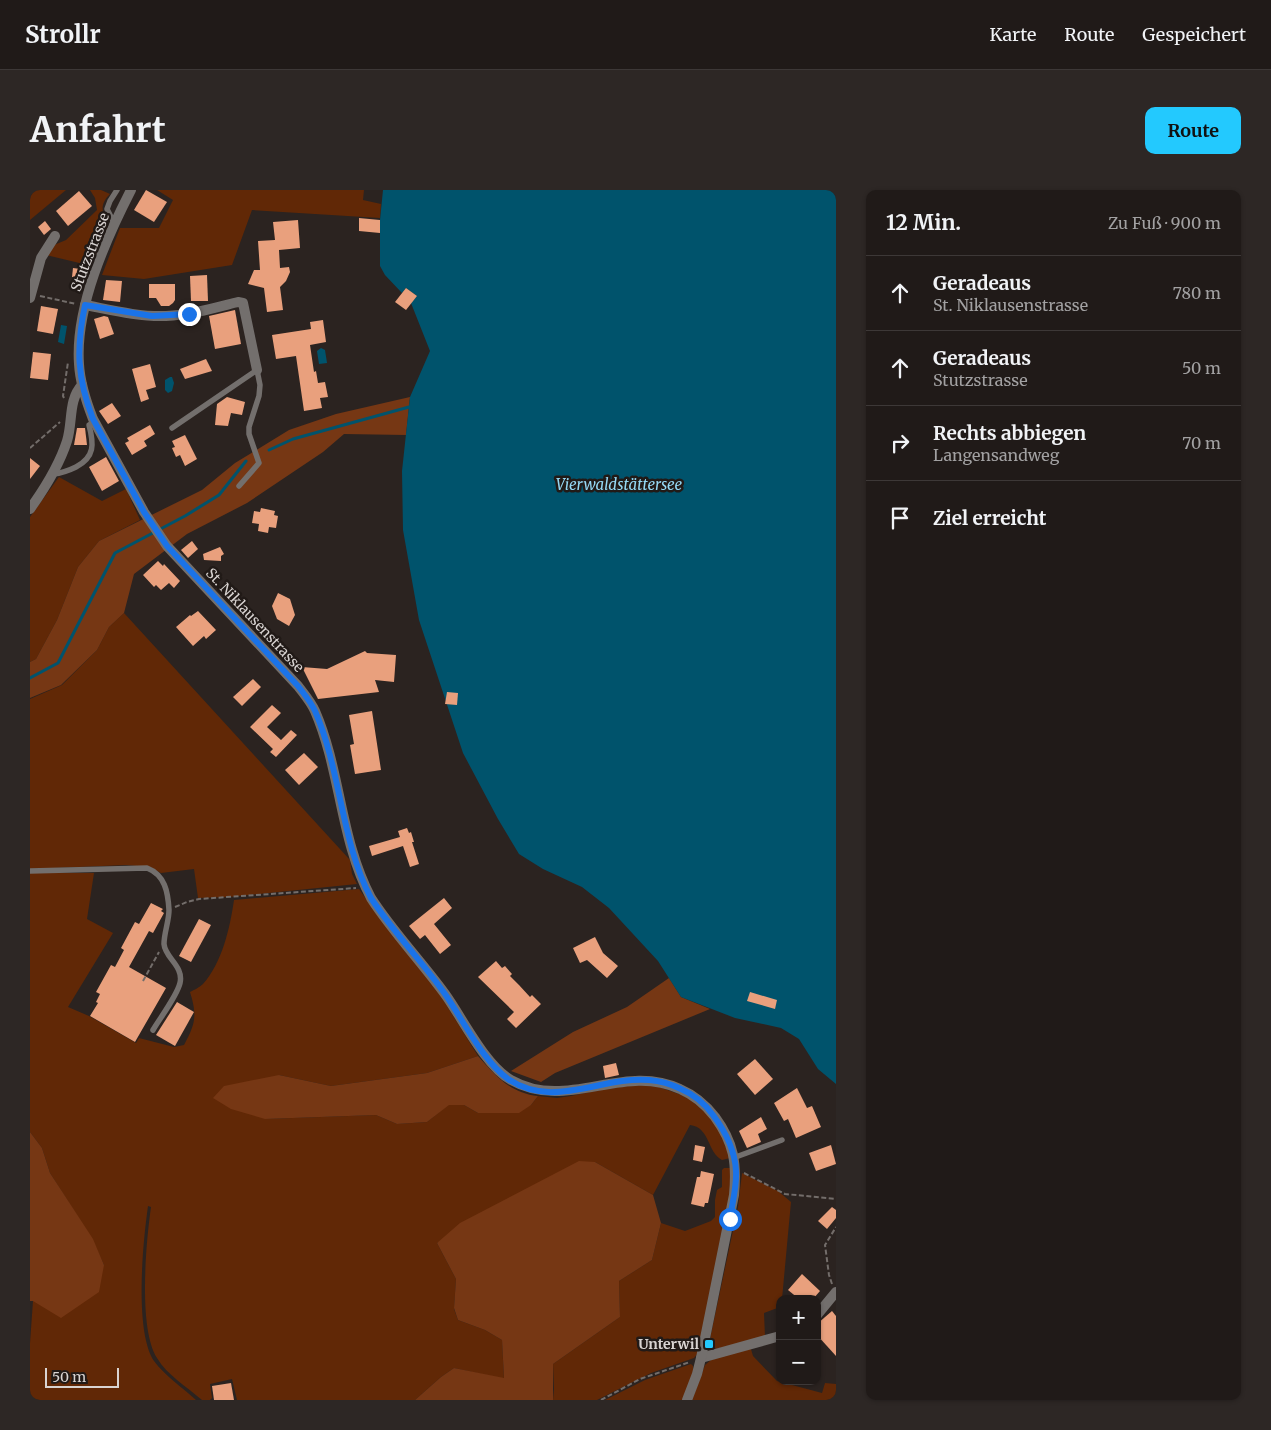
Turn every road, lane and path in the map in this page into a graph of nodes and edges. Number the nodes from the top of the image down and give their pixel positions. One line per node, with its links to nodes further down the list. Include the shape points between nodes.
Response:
1 (117, 190): 3 (lane, via 107,209)
2 (131, 190): 3 (street, Stutzstrasse)
3 (114, 223): 6 (street, Stutzstrasse)
4 (55, 236): 5 (street, via 41,258)
5 (30, 296): 6 (path)
6 (81, 305): 8 (street, via 166,316 243,303); 9 (street, Stutzstrasse, via 79,348)
7 (70, 358): 10 (path)
8 (257, 370): 13 (lane); 16 (lane, via 259,396 249,434 259,463)
9 (82, 385): 12 (street, St. Niklausenstrasse); 15 (street, via 74,396 68,439)
10 (65, 400)
11 (63, 418): 14 (path)
12 (95, 422): 15 (lane, via 89,425 92,438 90,457 67,472); 19 (street, St. Niklausenstrasse, via 144,512 167,546 298,686 314,710)
13 (172, 428)
14 (30, 448)
15 (53, 474): 17 (street)
16 (239, 486)
17 (30, 510)
18 (30, 870): 20 (lane, via 147,868 164,881)
19 (365, 886): 20 (path, via 199,900); 25 (street, St. Niklausenstrasse, via 376,906 445,994 495,1068 509,1079 526,1088 555,1092 626,1081 669,1083 706,1105 726,1134)
20 (169, 910): 21 (lane)
21 (164, 947): 22 (path); 23 (lane, via 179,969 180,983)
22 (143, 981)
23 (153, 1030)
24 (782, 1140): 25 (lane)
25 (734, 1158): 26 (street, St. Niklausenstrasse)
26 (736, 1170): 27 (path, via 785,1194); 32 (street, St. Niklausenstrasse, via 731,1211)
27 (836, 1199)
28 (836, 1227): 29 (path, via 825,1245 829,1275)
29 (836, 1293): 30 (street)
30 (821, 1310)
31 (776, 1337): 32 (street)
32 (701, 1358): 33 (path, via 640,1379); 34 (street, St. Niklausenstrasse)
33 (600, 1400)
34 (687, 1400)

